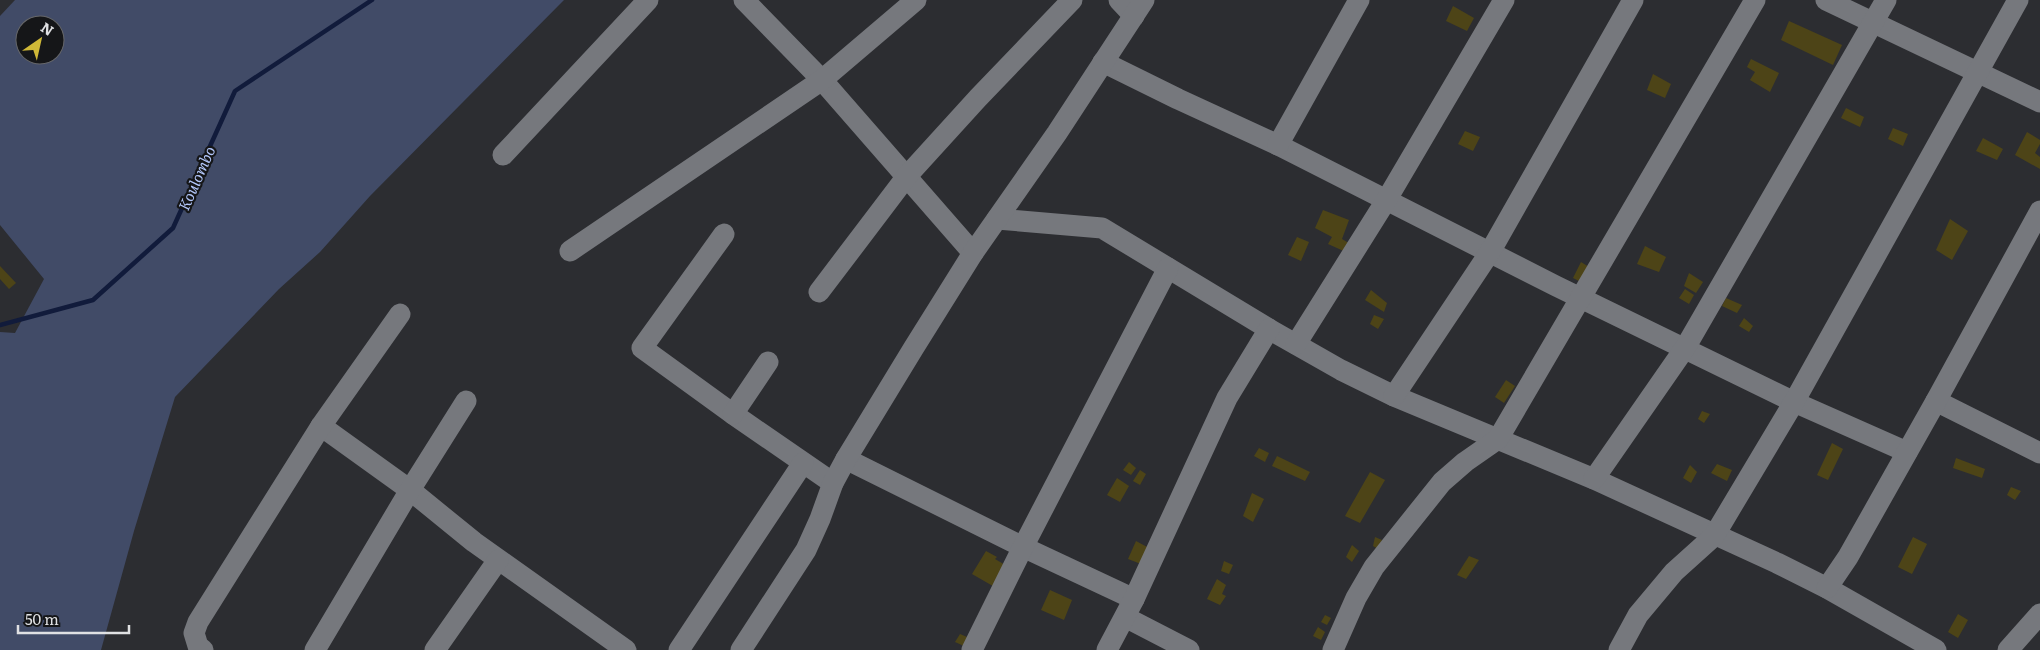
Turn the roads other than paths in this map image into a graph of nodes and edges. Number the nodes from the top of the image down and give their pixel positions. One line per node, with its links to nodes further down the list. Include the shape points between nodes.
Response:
1 (648, 0): 20 (street)
2 (916, 0): 17 (street)
3 (1072, 0): 21 (street)
4 (1118, 0): 13 (street)
5 (1359, 0): 19 (street)
6 (1504, 0): 22 (street)
7 (1633, 0): 27 (street)
8 (1755, 0): 31 (street)
9 (1826, 0): 14 (street)
10 (1886, 0): 14 (street)
11 (2018, 0): 16 (street)
12 (747, 1): 17 (street)
13 (1139, 8): 15 (street)
14 (1873, 23): 16 (street); 35 (street)
15 (1103, 62): 19 (street); 24 (street)
16 (1978, 73): 18 (street); 40 (street)
17 (822, 80): 21 (street); 26 (street)
18 (2040, 102)
19 (1278, 145): 22 (street)
20 (503, 156)
21 (907, 176): 28 (street); 30 (street)
22 (1387, 199): 27 (street); 34 (street)
23 (2040, 211): 38 (street)
24 (997, 219): 28 (street); 29 (street, via 1099,227)
25 (724, 234): 41 (street, via 642,348)
26 (570, 251)
27 (1490, 252): 31 (street); 37 (street)
28 (973, 254): 46 (street)
29 (1168, 268): 33 (street); 52 (street)
30 (819, 292)
31 (1581, 298): 35 (street); 43 (street)
32 (400, 314): 42 (street)
33 (1269, 329): 34 (street); 55 (street, via 1228,398)
34 (1296, 344): 37 (street)
35 (1685, 348): 40 (street); 48 (street)
36 (768, 362): 41 (street)
37 (1394, 396): 43 (street)
38 (1936, 400): 44 (street); 45 (street)
39 (466, 401): 50 (street)
40 (1794, 402): 44 (street); 51 (street)
41 (733, 414): 47 (street)
42 (321, 426): 50 (street); 57 (street, via 198,622 194,633 198,646)
43 (1498, 439): 48 (street); 66 (street, via 1442,482 1374,567)
44 (1907, 452): 54 (street)
45 (2040, 453)
46 (846, 459): 49 (street); 52 (street)
47 (803, 463): 49 (street); 61 (street)
48 (1594, 479): 51 (street)
49 (833, 483): 62 (street, via 806,550)
50 (410, 490): 53 (street); 58 (street)
51 (1714, 536): 54 (street); 67 (street, via 1668,579 1638,614)
52 (1023, 548): 55 (street); 63 (street)
53 (498, 560): 59 (street); 60 (street)
54 (1827, 588): 68 (street)
55 (1129, 608): 64 (street); 65 (street)
56 (2040, 614): 69 (street)
57 (203, 650)
58 (315, 650)
59 (435, 650)
60 (626, 650)
61 (679, 650)
62 (741, 650)
63 (972, 650)
64 (1107, 650)
65 (1189, 650)
66 (1333, 650)
67 (1619, 650)
68 (1936, 650)
69 (2008, 650)

